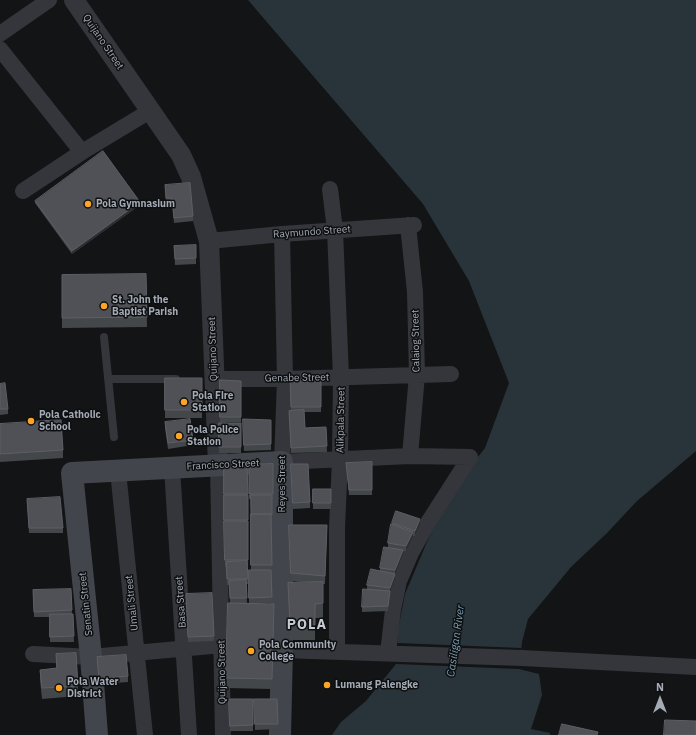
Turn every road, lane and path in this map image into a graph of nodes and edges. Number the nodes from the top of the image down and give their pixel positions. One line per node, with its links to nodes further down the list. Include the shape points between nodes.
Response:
1 (49, 0): 3 (street)
2 (74, 0): 5 (street, Quijano Street)
3 (0, 34)
4 (0, 49): 6 (street)
5 (150, 111): 6 (street); 12 (street, Quijano Street, via 180,155 191,177)
6 (82, 152): 8 (street)
7 (330, 189): 10 (street, Alikpala Street)
8 (23, 191)
9 (411, 225): 10 (street, Raymundo Street); 15 (street, Calaiog Street)
10 (335, 230): 11 (street, Raymundo Street); 16 (street, Alikpala Street)
11 (282, 234): 12 (street, Raymundo Street); 17 (street, Reyes Street)
12 (209, 242): 20 (street, Quijano Street)
13 (104, 337): 18 (lane)
14 (451, 374): 15 (street, Genabe Street)
15 (417, 375): 16 (street, Genabe Street); 22 (street, Calaiog Street)
16 (341, 377): 17 (street, Genabe Street); 23 (street, Alikpala Street)
17 (284, 378): 20 (street, Genabe Street); 24 (street, Reyes Street)
18 (109, 379): 19 (lane); 21 (lane)
19 (184, 379)
20 (211, 379): 25 (street, Quijano Street)
21 (114, 437)
22 (410, 456): 23 (street, Francisco Street); 35 (street, Francisco Street, via 470,457 429,521 399,581 393,610)
23 (340, 459): 24 (street, Francisco Street); 32 (street, Alikpala Street)
24 (282, 462): 25 (main road, Francisco Street); 31 (main road, Reyes Street)
25 (218, 465): 26 (main road, Francisco Street); 29 (street, Quijano Street)
26 (172, 468): 27 (main road, Francisco Street); 30 (street, Basa Street)
27 (118, 471): 28 (main road, Francisco Street); 33 (street, Umali Street)
28 (72, 474): 36 (main road, Senatin Street)
29 (222, 645): 30 (street); 41 (street, Quijano Street)
30 (184, 649): 33 (street); 40 (street, Basa Street)
31 (282, 650): 32 (street); 42 (main road, Reyes Street)
32 (337, 652): 35 (street)
33 (137, 653): 36 (street); 39 (street, Umali Street)
34 (33, 654): 36 (street)
35 (392, 654): 37 (street)
36 (91, 657): 38 (main road, Senatin Street)
37 (696, 667)
38 (97, 735)
39 (145, 735)
40 (189, 735)
41 (224, 735)
42 (280, 735)

